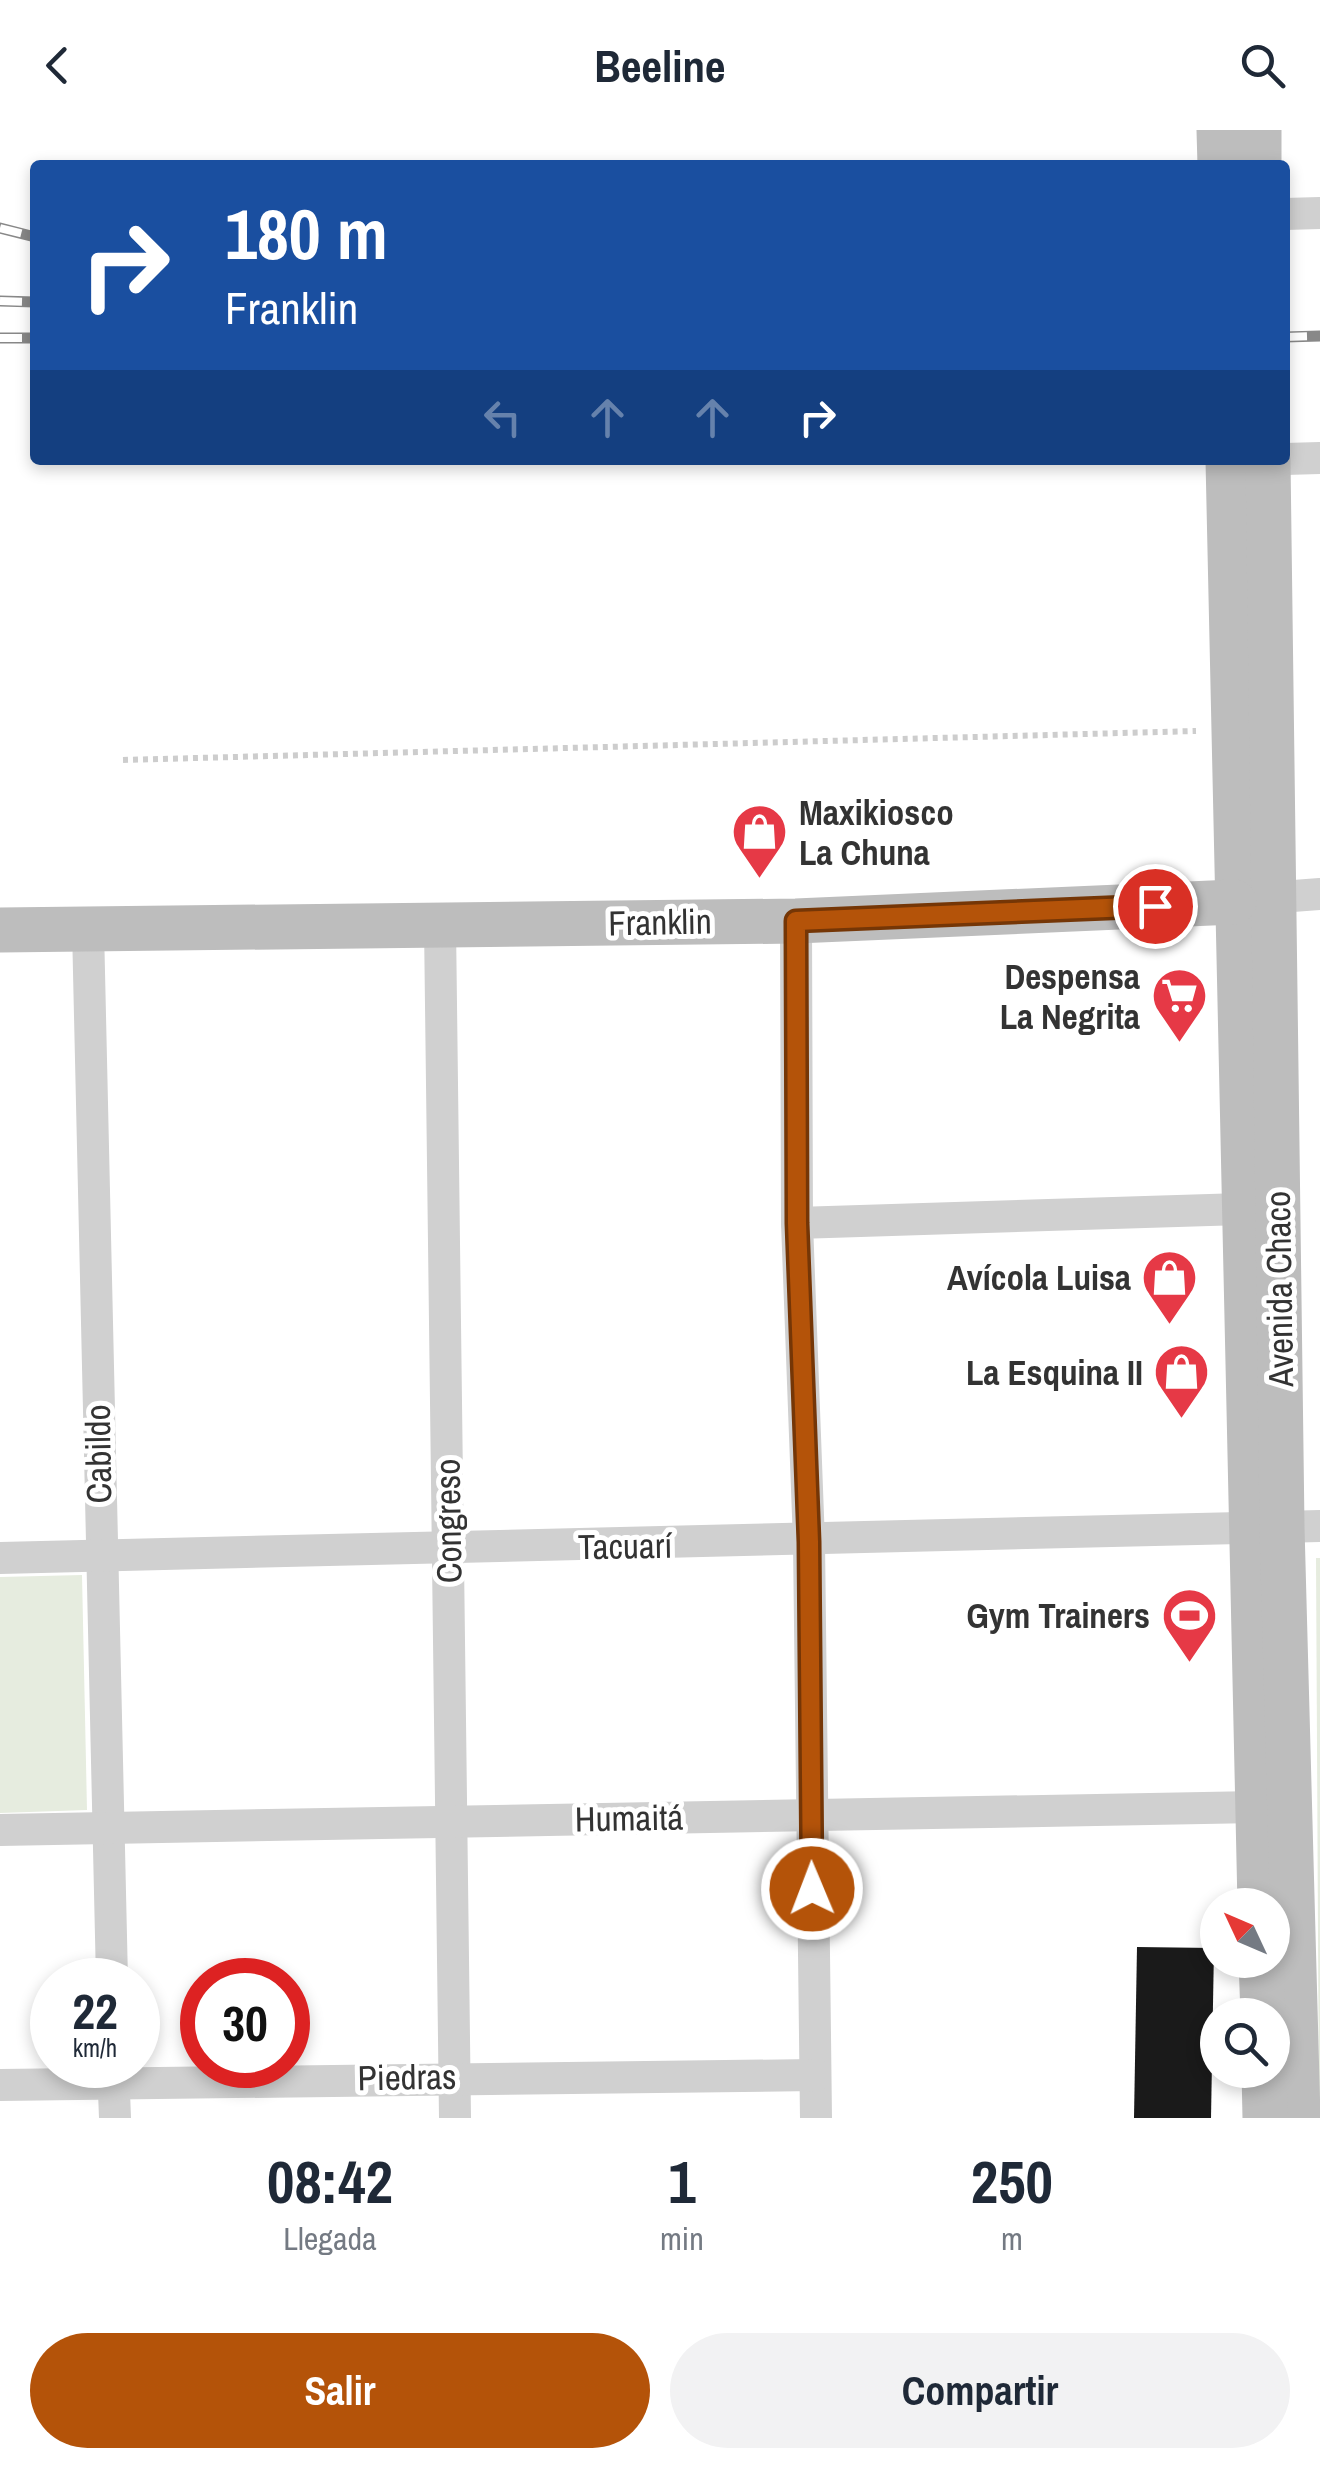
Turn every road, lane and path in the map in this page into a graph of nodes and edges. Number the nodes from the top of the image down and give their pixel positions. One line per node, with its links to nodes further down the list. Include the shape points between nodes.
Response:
1 (1219, 130): 3 (main road)
2 (1259, 130): 4 (main road)
3 (1220, 160)
4 (1259, 160)
5 (1320, 213): 6 (street)
6 (1290, 214)
7 (1320, 458): 8 (street)
8 (1290, 460)
9 (1228, 465): 11 (main road, Avenida Chaco)
10 (1270, 465): 13 (main road, Avenida Chaco)
11 (1233, 730): 12 (path); 13 (main road, Avenida Chaco)
12 (123, 760)
13 (1277, 897): 14 (main road, Franklin); 18 (main road, Avenida Chaco); 20 (main road, Avenida Chaco)
14 (796, 921): 15 (main road, Franklin); 19 (street)
15 (440, 924): 16 (main road, Franklin); 22 (street, Congreso)
16 (88, 928): 17 (main road, Franklin); 23 (street, Cabildo)
17 (0, 930)
18 (1242, 1209): 19 (street); 20 (main road, Avenida Chaco)
19 (797, 1223): 21 (street)
20 (1284, 1527): 21 (street, Tacuarí); 25 (main road, Avenida Chaco); 43 (main road, Avenida Chaco)
21 (809, 1542): 22 (street, Tacuarí); 26 (street)
22 (448, 1550): 23 (street, Tacuarí); 27 (street, Congreso)
23 (100, 1556): 24 (street, Tacuarí); 28 (street, Cabildo)
24 (0, 1558)
25 (1257, 1807): 26 (street, Humaitá); 30 (main road, Avenida Chaco)
26 (810, 1814): 27 (street, Humaitá); 33 (street)
27 (449, 1822): 28 (street, Humaitá); 34 (street, Congreso)
28 (108, 1826): 29 (street, Humaitá); 31 (street, Cabildo)
29 (0, 1830)
30 (1259, 1888)
31 (111, 1958)
32 (160, 2073): 34 (street, Piedras)
33 (815, 2074): 34 (street, Piedras); 41 (street)
34 (454, 2076): 40 (street, Congreso)
35 (30, 2082): 36 (street, Piedras)
36 (0, 2085)
37 (114, 2088): 39 (street)
38 (1264, 2088): 42 (main road)
39 (115, 2118)
40 (455, 2118)
41 (816, 2118)
42 (1265, 2118)
43 (1298, 2118)

